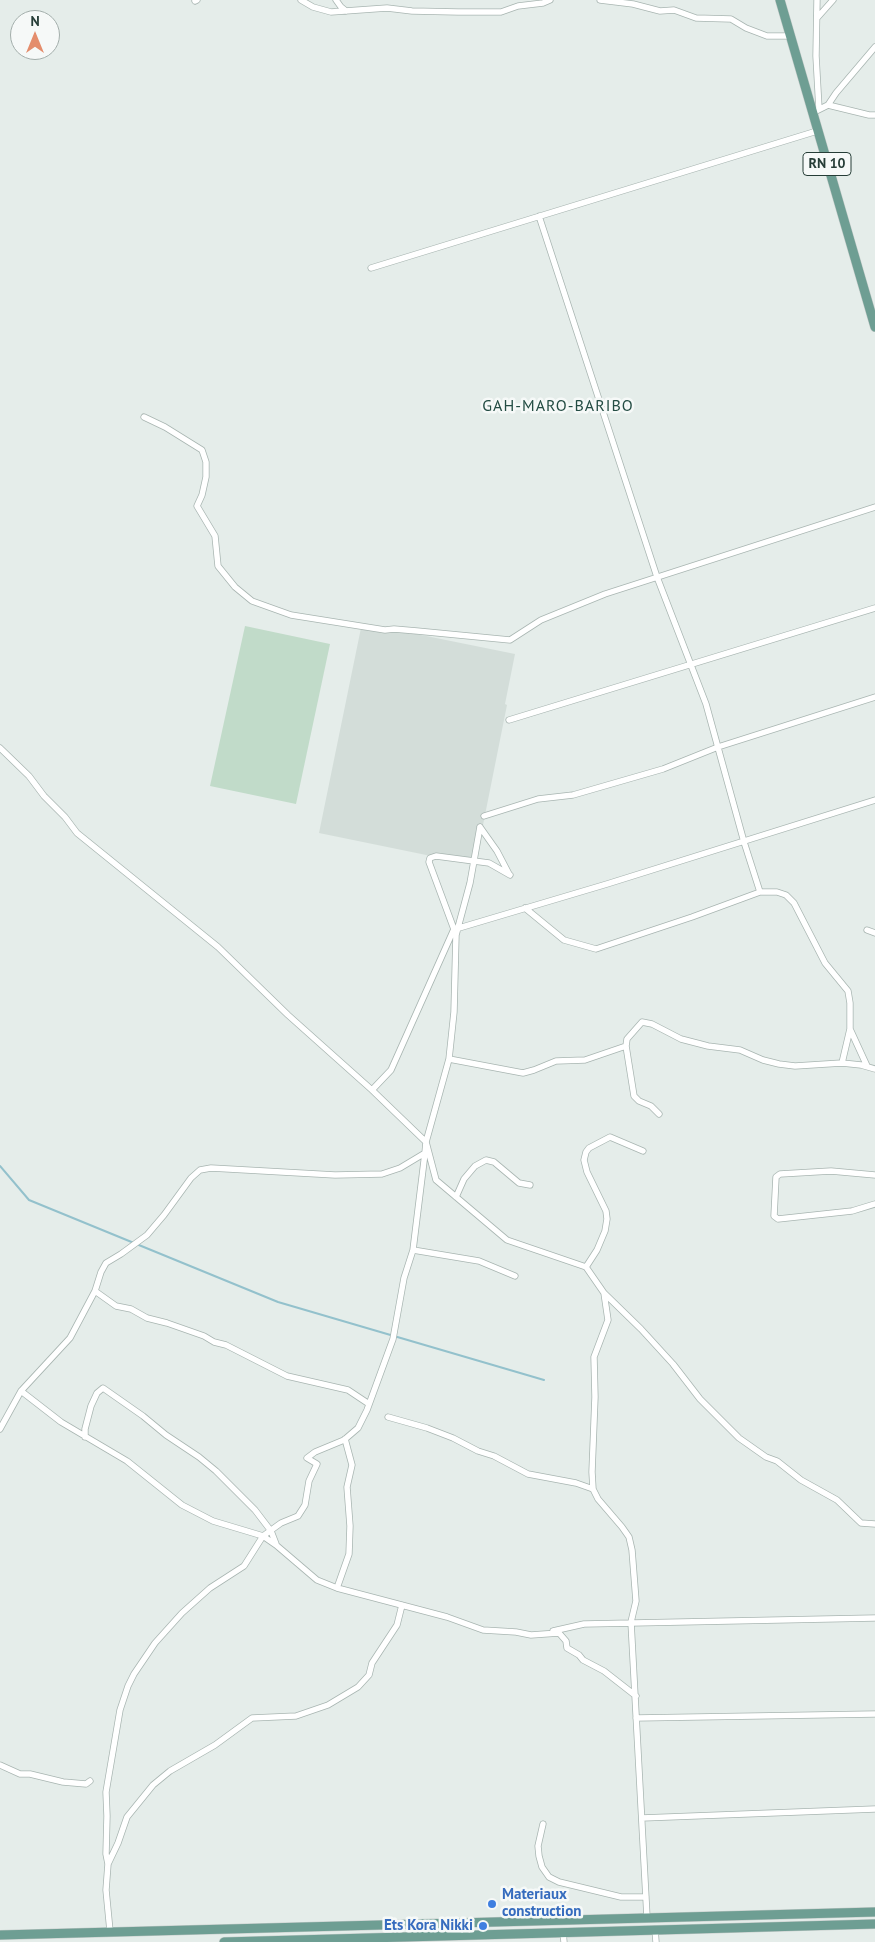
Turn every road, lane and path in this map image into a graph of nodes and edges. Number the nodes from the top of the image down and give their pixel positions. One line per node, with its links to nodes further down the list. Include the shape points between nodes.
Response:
1 (301, 0): 8 (street, via 318,9)
2 (336, 0): 8 (street)
3 (550, 0): 8 (street, via 501,12 387,8)
4 (600, 0): 10 (street, via 660,11 674,10 696,18 726,18 767,36)
5 (780, 0): 10 (main road, RN 10)
6 (817, 0): 9 (street)
7 (834, 0): 9 (street)
8 (346, 11)
9 (817, 18): 13 (street)
10 (790, 36): 13 (main road, RN 10)
11 (875, 47): 12 (street)
12 (828, 106): 13 (street); 14 (street)
13 (815, 111): 15 (main road, RN 10)
14 (875, 115)
15 (817, 131): 16 (street); 18 (main road, RN 10)
16 (539, 216): 17 (street); 21 (street)
17 (371, 268)
18 (875, 327)
19 (144, 417): 21 (street, via 202,450 206,477 197,506 215,536 218,566 222,573 252,601 291,615 385,630 510,640 541,620)
20 (875, 507): 21 (street)
21 (657, 577): 23 (street)
22 (875, 608): 23 (street)
23 (692, 664): 25 (street); 26 (street)
24 (875, 697): 26 (street)
25 (509, 720)
26 (718, 747): 29 (street, via 663,769 572,794 538,799); 30 (street)
27 (0, 748): 43 (street, via 29,776 77,833 218,947)
28 (875, 800): 30 (street)
29 (484, 816)
30 (744, 842): 32 (street); 33 (street)
31 (473, 861): 31 (street, via 480,827 510,875 488,863); 35 (street); 35 (street, via 436,856 429,862)
32 (760, 892): 33 (street, via 596,949 564,940); 37 (street, via 777,892 794,903 825,963 848,991)
33 (525, 908): 35 (street)
34 (867, 930): 36 (street)
35 (456, 931): 39 (street); 43 (street, via 391,1070)
36 (875, 933)
37 (850, 1029): 40 (street); 41 (street)
38 (626, 1046): 39 (street, via 585,1060 556,1061 523,1073); 40 (street, via 638,1025 647,1022 680,1039 740,1050 779,1064); 44 (street, via 634,1096)
39 (449, 1059): 45 (street)
40 (842, 1063): 41 (street)
41 (867, 1066): 42 (street)
42 (875, 1069)
43 (372, 1090): 45 (street)
44 (659, 1114)
45 (426, 1142): 47 (street); 50 (street, via 436,1180)
46 (643, 1150): 53 (street, via 610,1137 586,1152 587,1172 607,1219 597,1250)
47 (425, 1153): 52 (street); 55 (street, via 400,1168 382,1174 200,1170 147,1234 106,1263)
48 (875, 1175): 51 (street, via 831,1171 778,1175 774,1216 778,1219 852,1211)
49 (530, 1185): 50 (street, via 519,1183 494,1162 486,1160 475,1166 464,1179)
50 (456, 1197): 53 (street, via 507,1240)
51 (875, 1204)
52 (413, 1250): 54 (street, via 479,1261); 58 (street, via 404,1278 393,1339)
53 (586, 1266): 56 (street)
54 (514, 1276)
55 (95, 1291): 57 (street, via 70,1338); 58 (street, via 116,1306 226,1345 287,1376 348,1390)
56 (604, 1293): 63 (street, via 608,1320 594,1358); 64 (street, via 646,1334 700,1399 740,1438 800,1480 837,1500 861,1523)
57 (21, 1391): 60 (street); 61 (street)
58 (369, 1404): 62 (street, via 358,1428)
59 (388, 1417): 63 (street, via 453,1438 528,1474)
60 (0, 1429)
61 (85, 1437): 65 (street, via 91,1406 96,1393 103,1388 199,1457 246,1501); 66 (street, via 127,1461 182,1505 214,1521)
62 (345, 1439): 65 (street, via 307,1458 317,1464 309,1481 305,1506 298,1516 280,1523); 68 (street, via 352,1465 347,1487 350,1536 349,1554)
63 (593, 1489): 71 (street, via 632,1544 636,1601)
64 (875, 1524)
65 (271, 1531): 66 (street); 67 (street)
66 (263, 1536): 67 (street); 81 (street, via 244,1566 210,1588 171,1625 145,1656 131,1680 120,1710 107,1776)
67 (276, 1545): 68 (street, via 317,1580)
68 (337, 1588): 69 (street)
69 (402, 1605): 72 (street, via 483,1630); 81 (street, via 397,1625 372,1662 369,1675 358,1687 328,1705 296,1716 252,1718 215,1745 170,1771 153,1785 127,1817)
70 (875, 1618): 71 (street)
71 (632, 1622): 72 (street, via 579,1624); 73 (street)
72 (531, 1635): 73 (street, via 559,1633 567,1648 616,1679)
73 (636, 1696): 75 (street)
74 (875, 1714): 75 (street)
75 (636, 1718): 79 (street)
76 (0, 1765): 77 (street, via 20,1774 62,1782 86,1784)
77 (90, 1781)
78 (875, 1809): 79 (street)
79 (642, 1818): 82 (street)
80 (543, 1824): 82 (street, via 539,1856 549,1877 621,1896)
81 (108, 1864): 87 (street, via 106,1890)
82 (646, 1897): 84 (street)
83 (875, 1912): 84 (main road)
84 (647, 1917): 87 (main road)
85 (875, 1924): 86 (main road)
86 (655, 1929): 89 (main road); 94 (street)
87 (110, 1931): 88 (main road)
88 (80, 1932): 90 (main road); 91 (main road)
89 (563, 1932): 92 (main road); 93 (street)
90 (0, 1935)
91 (80, 1942)
92 (224, 1942)
93 (564, 1942)
94 (656, 1942)

